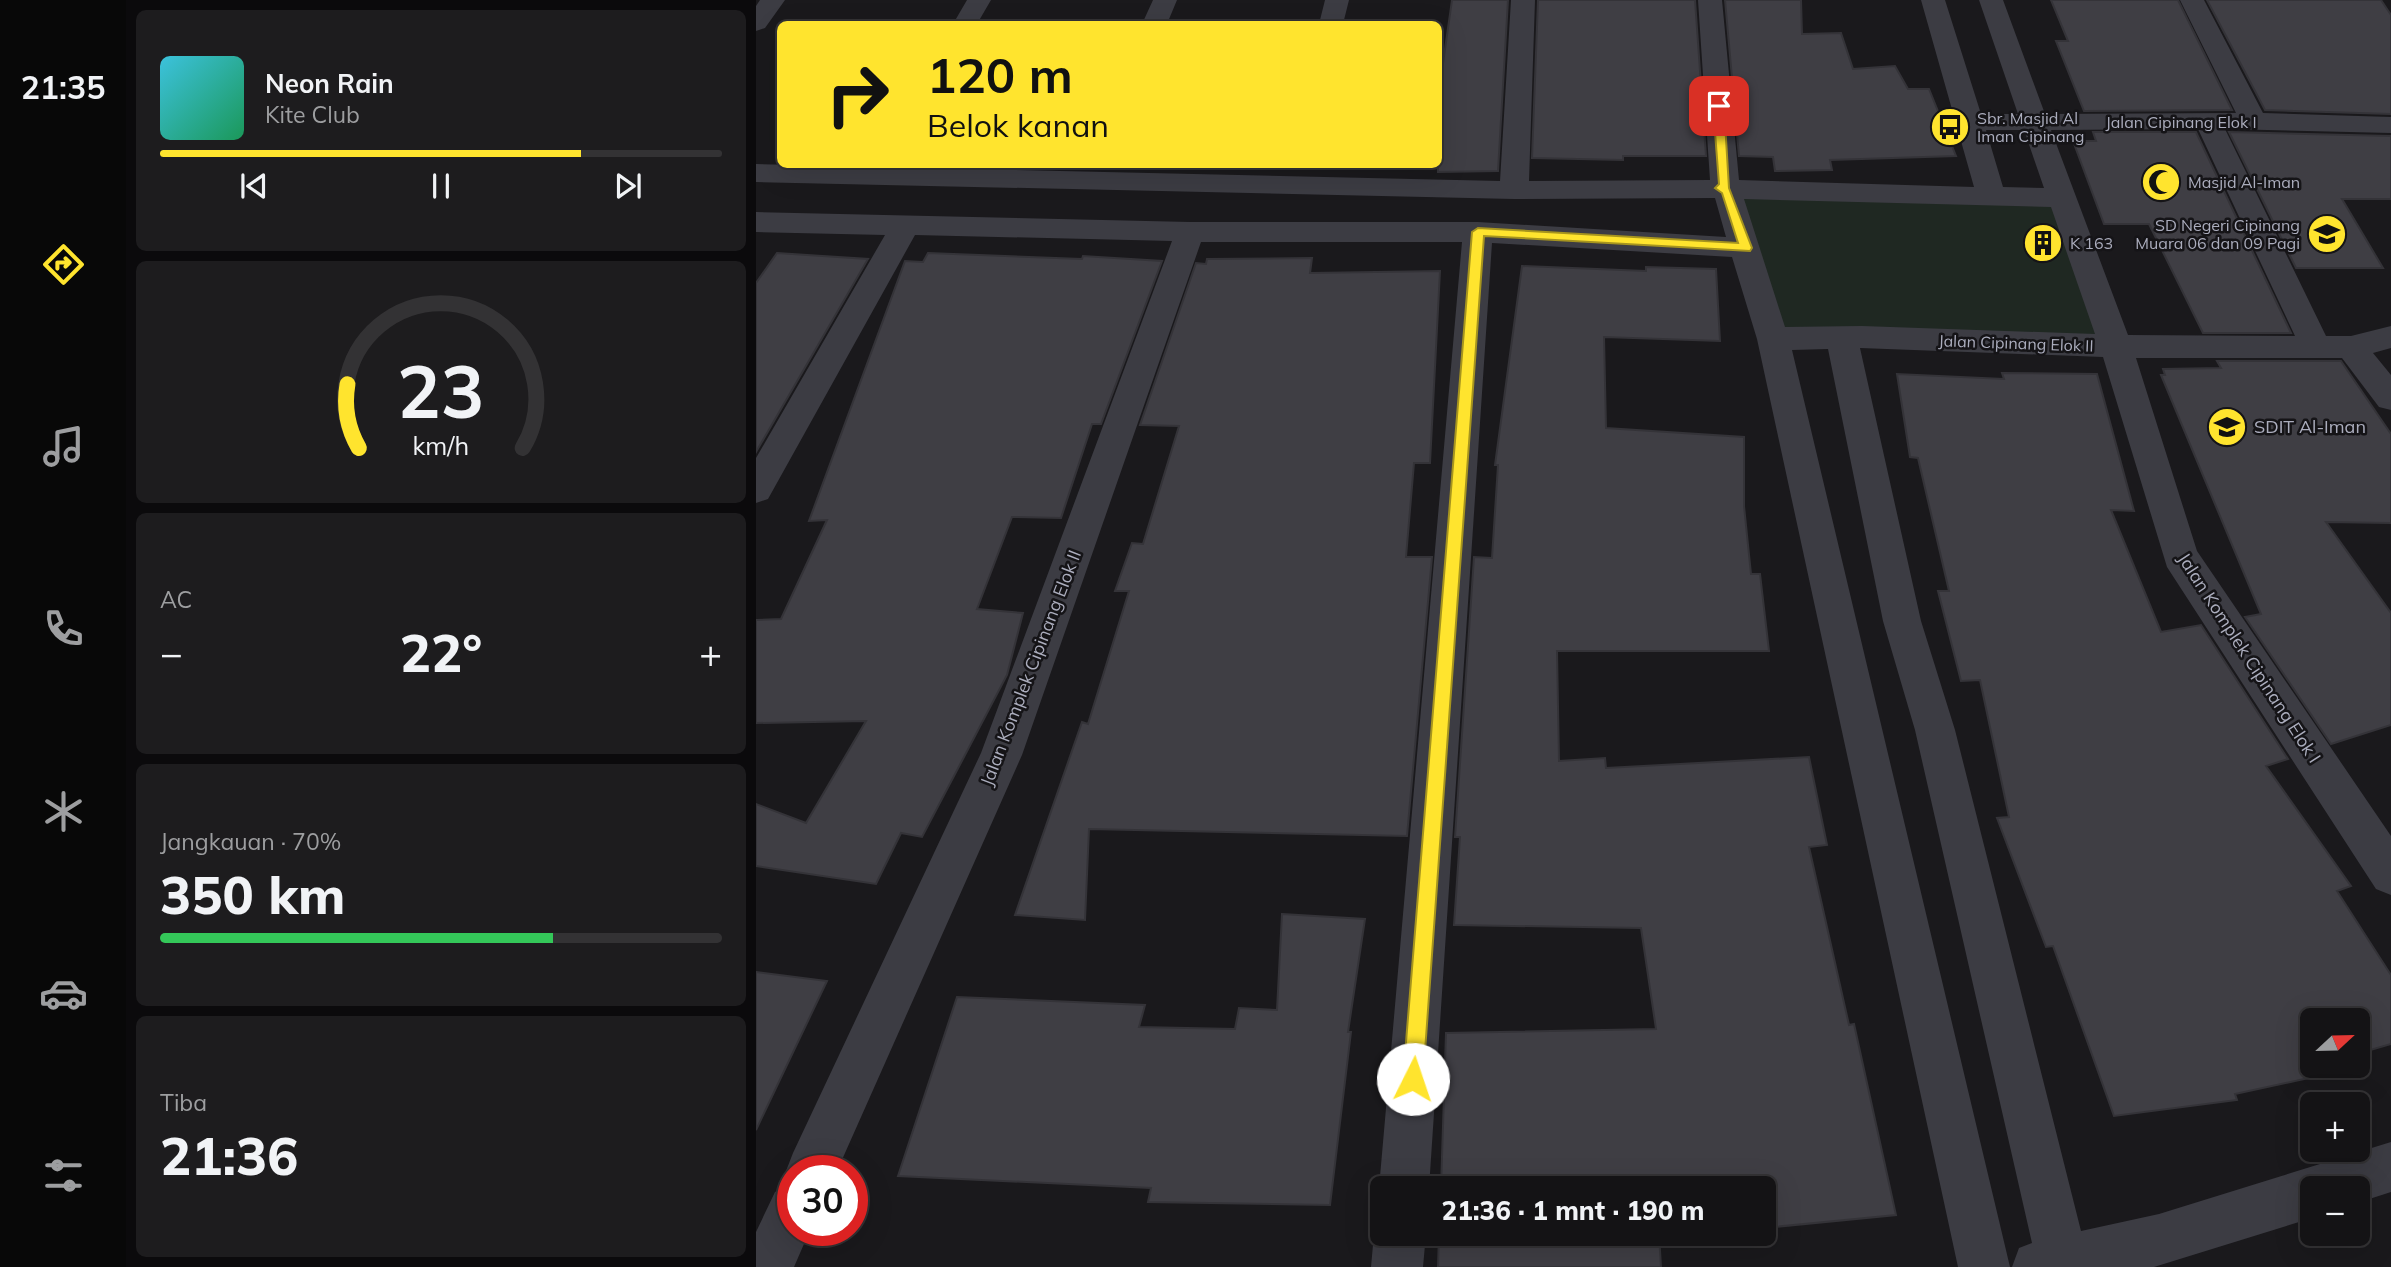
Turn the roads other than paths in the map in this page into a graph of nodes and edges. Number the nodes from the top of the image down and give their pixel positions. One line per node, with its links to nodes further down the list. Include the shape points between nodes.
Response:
1 (773, 0): 13 (street)
2 (979, 0): 10 (street)
3 (1165, 0): 11 (street)
4 (1337, 0): 12 (street)
5 (1523, 0): 23 (street)
6 (1710, 0): 24 (street)
7 (1933, 0): 15 (street)
8 (1991, 0): 16 (street, Jalan Cipinang Elok II)
9 (2192, 0): 14 (street)
10 (967, 21)
11 (1156, 21)
12 (1332, 21)
13 (756, 23)
14 (2254, 121): 17 (street, Jalan Cipinang Elok I); 18 (street, Jalan Cipinang Elok I)
15 (1971, 122): 16 (street, Jalan Cipinang Elok I); 25 (street)
16 (2035, 122): 17 (street, Jalan Cipinang Elok I); 26 (street, Jalan Cipinang Elok II)
17 (2208, 122): 36 (street)
18 (2391, 125)
19 (880, 170): 20 (street); 21 (street)
20 (1098, 171): 22 (street)
21 (756, 173)
22 (1295, 175): 23 (street)
23 (1514, 190): 24 (street)
24 (1724, 190): 25 (street); 31 (street)
25 (1991, 194): 26 (street)
26 (2062, 198): 35 (street, Jalan Cipinang Elok II)
27 (756, 222): 28 (street)
28 (905, 226): 29 (street); 39 (street)
29 (1190, 232): 30 (street); 41 (street, Jalan Komplek Cipinang Elok II, via 1001,755)
30 (1478, 232): 31 (street); 43 (street)
31 (1745, 248): 34 (street)
32 (1842, 337): 34 (street, Jalan Cipinang Elok II); 35 (street, Jalan Cipinang Elok II); 49 (street, via 1902,621 1935,730)
33 (2391, 337): 37 (street)
34 (1773, 339): 51 (street)
35 (2116, 347): 36 (street); 40 (street, Jalan Komplek Cipinang Elok I, via 2180,556)
36 (2316, 347): 37 (street)
37 (2351, 347): 38 (street)
38 (2391, 398)
39 (756, 489)
40 (2391, 874)
41 (818, 1155)
42 (2391, 1167): 44 (street)
43 (1405, 1176)
44 (2362, 1176)
45 (2300, 1196): 49 (street, via 2159,1240)
46 (780, 1246): 48 (street)
47 (1399, 1246): 50 (street)
48 (773, 1264)
49 (2054, 1265)
50 (1397, 1267)
51 (1984, 1267)

